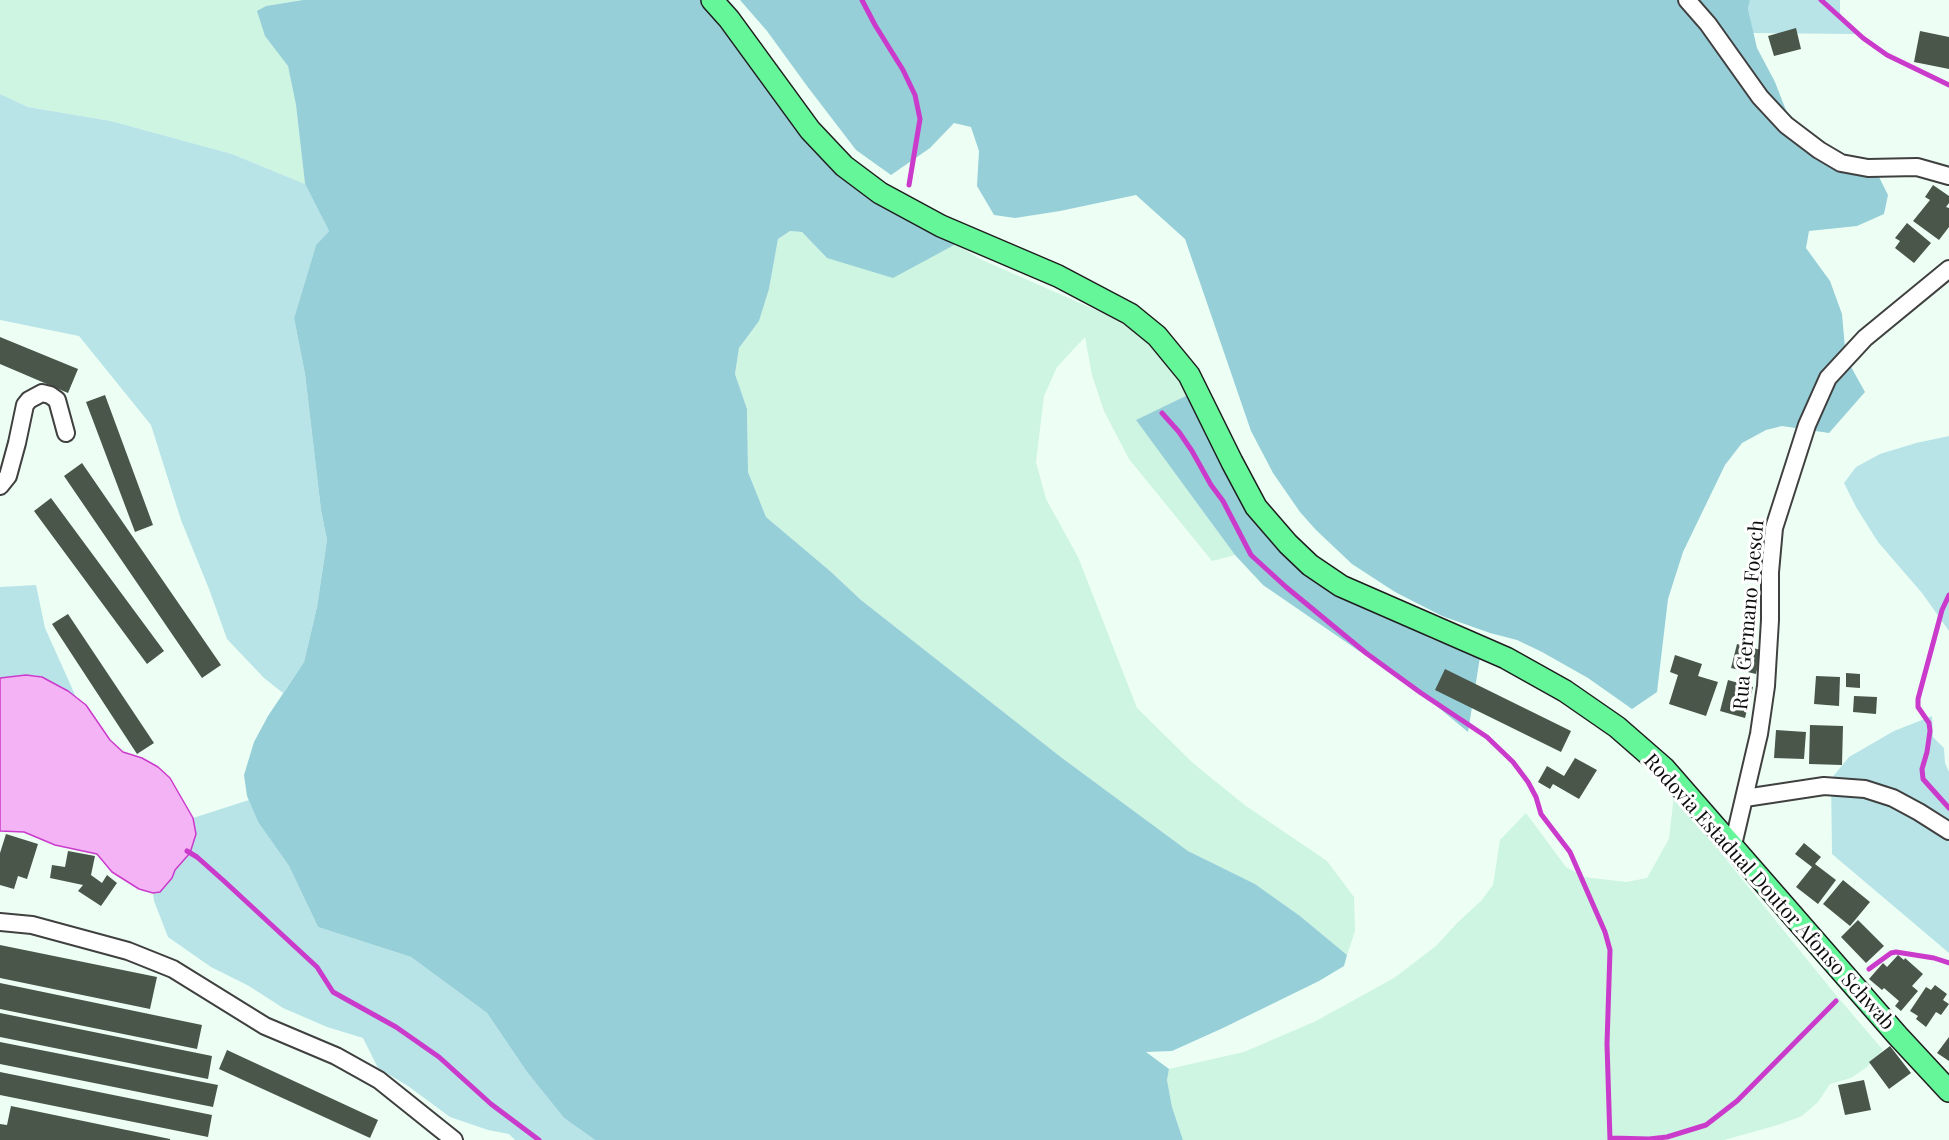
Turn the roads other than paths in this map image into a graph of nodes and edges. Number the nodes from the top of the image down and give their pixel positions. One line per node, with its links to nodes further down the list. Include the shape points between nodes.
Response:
1 (712, 0): 9 (main road, Rodovia Estadual Doutor Afonso Schwab, via 810,130 844,166 880,193 941,226 1058,276 1130,314 1157,336 1189,375 1256,507 1310,565 1341,586 1506,658 1565,691 1617,727 1664,768)
2 (1687, 0): 3 (street, via 1760,97 1786,125 1819,150 1841,163 1868,168 1917,167)
3 (1949, 176)
4 (1949, 269): 7 (street, Rua Germano Foesch, via 1865,338 1828,378 1807,425 1774,528 1766,686)
5 (66, 434): 6 (street, via 57,400 42,393 29,399 8,476)
6 (0, 486)
7 (1745, 798): 8 (street, via 1824,786 1865,789 1893,798); 9 (street, Rua Germano Foesch)
8 (1949, 831)
9 (1733, 845): 11 (main road, Rodovia Estadual Doutor Afonso Schwab)
10 (0, 922): 12 (street, via 32,926 128,951 173,969 265,1026 336,1056 379,1080)
11 (1949, 1091)
12 (454, 1140)

